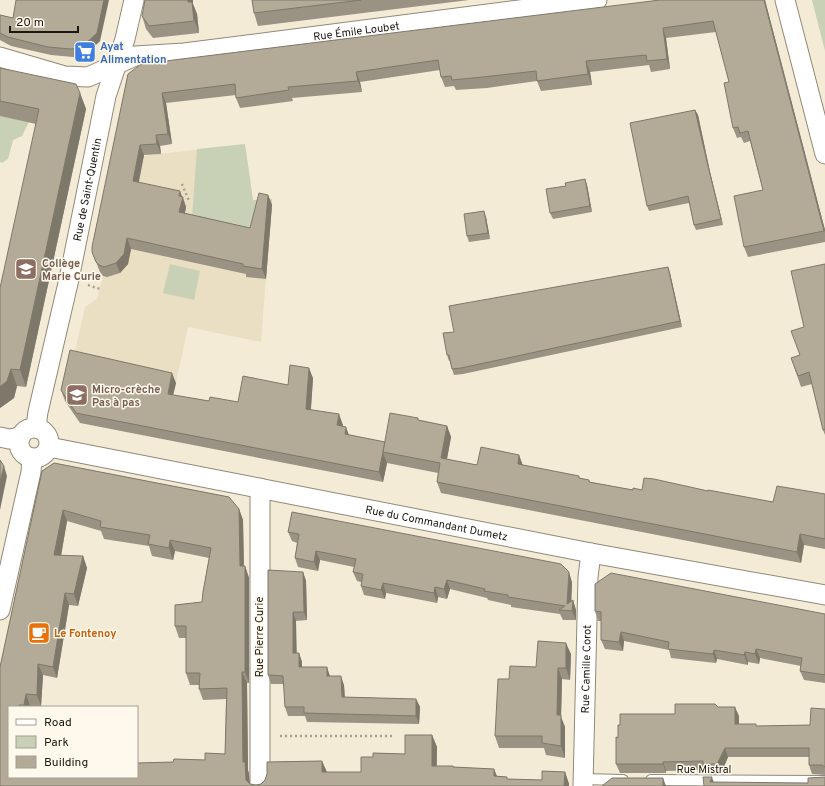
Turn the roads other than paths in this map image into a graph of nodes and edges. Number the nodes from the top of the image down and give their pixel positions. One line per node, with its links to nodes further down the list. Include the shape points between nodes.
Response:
1 (134, 0): 5 (street, Rue de Saint-Quentin)
2 (597, 0): 5 (street, Rue Émile Loubet, via 184,53 136,56)
3 (785, 0): 6 (street)
4 (0, 58): 5 (street, Rue Émile Loubet, via 65,76 88,77)
5 (116, 65): 7 (street, Rue de Saint-Quentin, via 106,96 69,279 36,419)
6 (825, 154)
7 (37, 428): 9 (street, via 27,429); 10 (street, via 47,435)
8 (0, 437): 9 (street)
9 (20, 437): 11 (street, via 18,443 21,452)
10 (49, 447): 11 (street, via 42,456); 12 (street, Rue du Commandant Dumetz)
11 (32, 458): 15 (street)
12 (260, 488): 13 (street, Rue du Commandant Dumetz); 18 (street, Rue Pierre Curie)
13 (591, 553): 14 (street, Rue du Commandant Dumetz); 17 (street, Rue Camille Corot, via 588,578)
14 (825, 595)
15 (0, 610)
16 (825, 781): 17 (lane, Rue Mistral, via 634,780)
17 (583, 783)
18 (260, 786)

